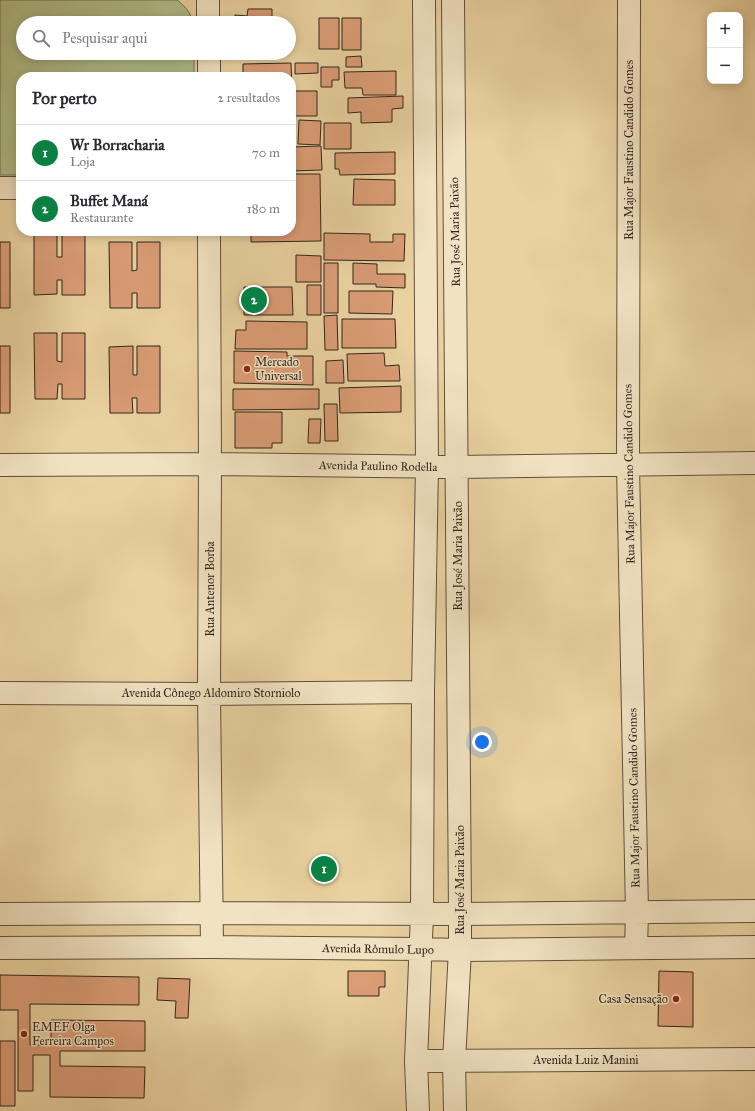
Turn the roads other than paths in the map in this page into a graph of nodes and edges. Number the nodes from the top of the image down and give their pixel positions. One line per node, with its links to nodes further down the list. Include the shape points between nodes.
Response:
1 (208, 0): 5 (street)
2 (424, 0): 15 (street)
3 (453, 0): 16 (street, Rua José Maria Paixão)
4 (629, 0): 14 (street, Rua Major Faustino Candido Gomes)
5 (208, 16)
6 (209, 60): 7 (street)
7 (209, 72)
8 (0, 188): 9 (street)
9 (16, 188)
10 (209, 236): 12 (street, Rua Antenor Borba)
11 (755, 463): 14 (street, Avenida Paulino Rodella)
12 (210, 464): 13 (street, Avenida Paulino Rodella); 15 (street, Avenida Paulino Rodella); 19 (street, Rua Antenor Borba)
13 (0, 465)
14 (628, 465): 16 (street, Avenida Paulino Rodella); 21 (street, Rua Major Faustino Candido Gomes)
15 (427, 466): 16 (street, Avenida Paulino Rodella); 17 (street)
16 (457, 467): 25 (street, Rua José Maria Paixão)
17 (423, 692): 19 (street, Avenida Cônego Aldomiro Storniolo); 24 (street)
18 (0, 693): 19 (street, Avenida Cônego Aldomiro Storniolo)
19 (209, 694): 22 (street, Rua Antenor Borba)
20 (755, 911): 21 (street)
21 (637, 912): 25 (street); 29 (street, Rua Major Faustino Candido Gomes)
22 (212, 913): 23 (street); 24 (street); 26 (street, Rua Antenor Borba)
23 (0, 914)
24 (422, 914): 25 (street); 30 (street)
25 (460, 914): 31 (street, Rua José Maria Paixão)
26 (212, 947): 28 (street, Avenida Rômulo Lupo); 30 (street, Avenida Rômulo Lupo)
27 (755, 947): 29 (street, Avenida Rômulo Lupo)
28 (0, 948)
29 (636, 948): 31 (street, Avenida Rômulo Lupo)
30 (421, 949): 31 (street, Avenida Rômulo Lupo); 33 (street)
31 (460, 950): 34 (street, Rua José Maria Paixão)
32 (755, 1059): 34 (street, Avenida Luiz Manini)
33 (416, 1061): 34 (street, Avenida Luiz Manini); 35 (street)
34 (454, 1061): 36 (street, Rua José Maria Paixão)
35 (418, 1111)
36 (455, 1111)

